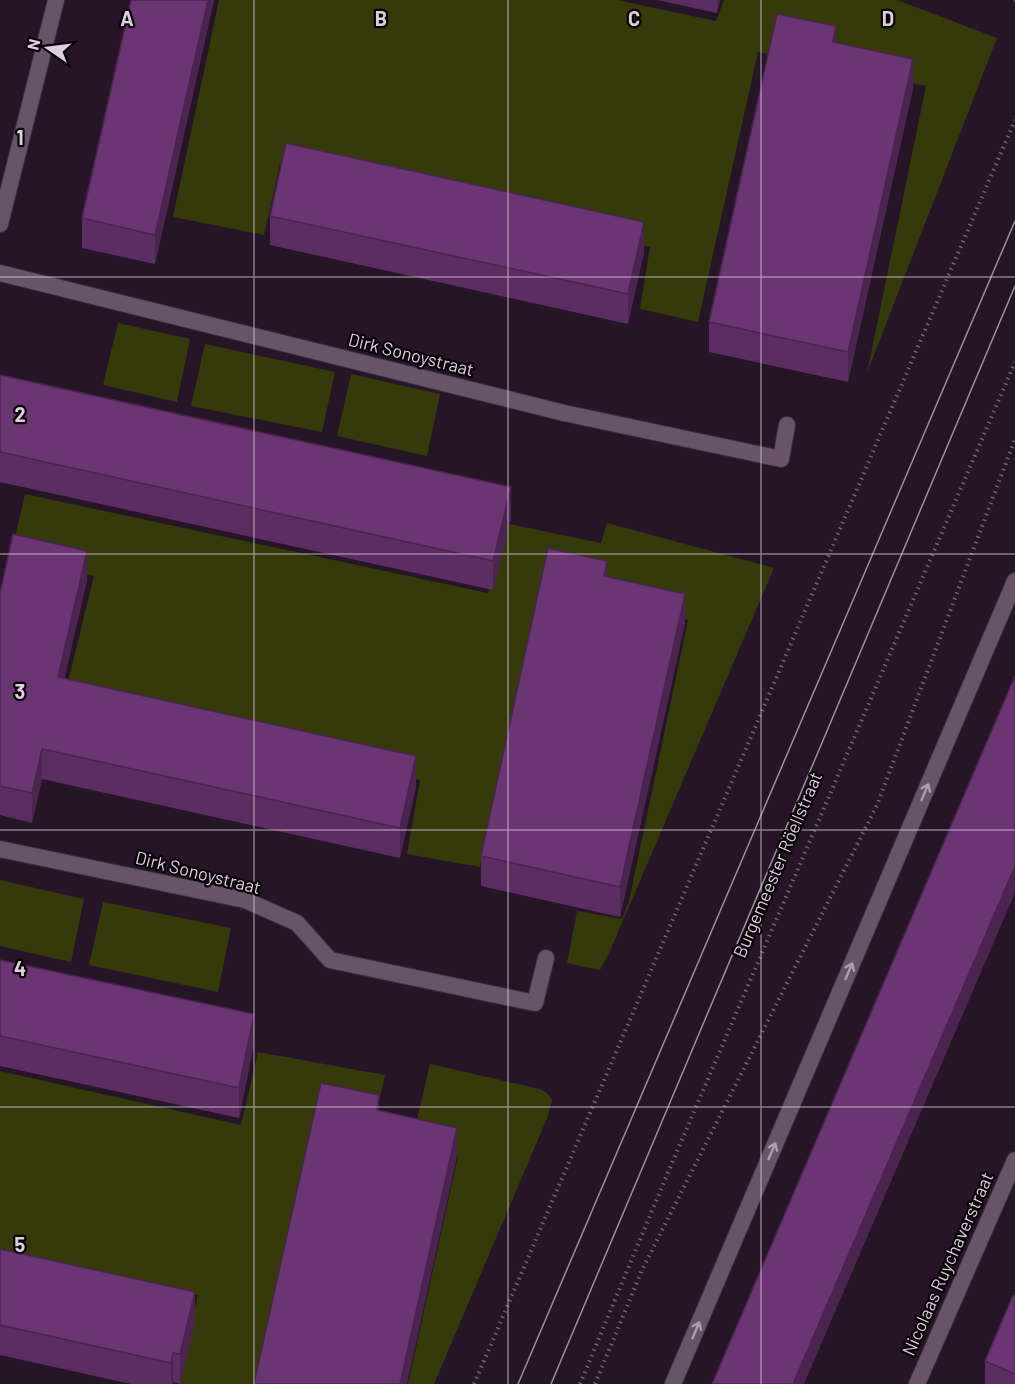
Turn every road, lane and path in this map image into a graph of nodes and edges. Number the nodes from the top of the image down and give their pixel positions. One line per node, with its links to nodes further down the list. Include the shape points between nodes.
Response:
1 (56, 0): 3 (street)
2 (1015, 120): 12 (path)
3 (0, 224)
4 (0, 273): 6 (street, Dirk Sonoystraat, via 564,413 781,459)
5 (1015, 362): 13 (path, Burgemeester Röellstraat)
6 (787, 425)
7 (1015, 439): 14 (path, via 877,805 642,1270)
8 (1015, 581): 15 (street, one-way to 8)
9 (0, 849): 10 (street, Dirk Sonoystraat, via 245,900 297,923 330,960 535,1003)
10 (546, 958)
11 (1015, 1160): 16 (street, Nicolaas Ruychaverstraat)
12 (474, 1384)
13 (580, 1384)
14 (595, 1384)
15 (673, 1384)
16 (917, 1384)

